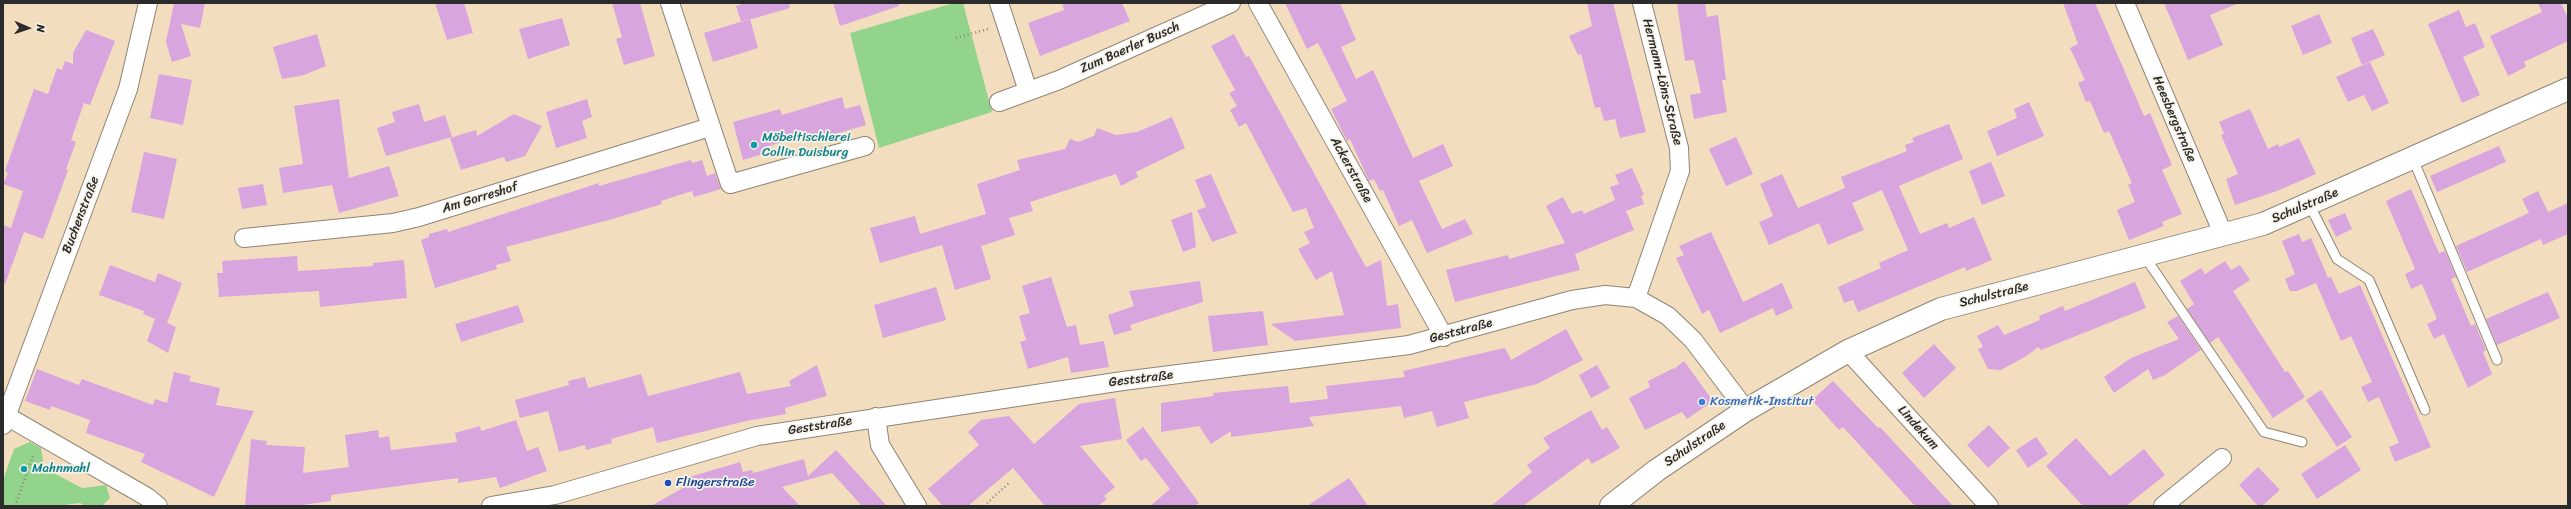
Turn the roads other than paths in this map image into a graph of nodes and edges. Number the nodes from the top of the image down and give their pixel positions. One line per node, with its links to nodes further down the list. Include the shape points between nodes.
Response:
1 (148, 3): 25 (street, Buchenstraße, via 128,89)
2 (670, 3): 11 (street)
3 (999, 3): 9 (street)
4 (1231, 3): 9 (street, Zum Baerler Busch, via 1059,80)
5 (1258, 3): 19 (street, Ackerstraße)
6 (1642, 3): 18 (street, Hermann-Löns-Straße, via 1679,148 1680,171)
7 (2125, 3): 15 (street, Heesbergstraße)
8 (2568, 89): 13 (street, Schulstraße)
9 (1028, 91): 10 (street, Zum Baerler Busch)
10 (999, 102)
11 (710, 127): 12 (street, via 730,184); 16 (street, Am Gorreshof, via 419,218 393,223)
12 (864, 146)
13 (2412, 159): 14 (street, Schulstraße); 21 (lane)
14 (2309, 204): 15 (street, Schulstraße, via 2263,224); 23 (lane, via 2336,259 2369,280)
15 (2224, 236): 17 (street, Schulstraße)
16 (244, 238)
17 (2146, 257): 20 (street, Schulstraße, via 1941,308); 26 (lane, via 2264,432)
18 (1636, 298): 19 (street, Geststraße, via 1605,296 1572,300); 22 (street, Geststraße, via 1668,316 1693,340)
19 (1444, 337): 24 (street, Geststraße, via 1409,345 1123,381)
20 (1848, 351): 22 (street, Schulstraße); 33 (street, Lindekum)
21 (2497, 360)
22 (1746, 410): 32 (street, Schulstraße, via 1657,470)
23 (2425, 410)
24 (876, 417): 28 (street, Geststraße, via 757,436); 31 (street, via 880,445)
25 (4, 418): 29 (street, via 147,497)
26 (2302, 442)
27 (2222, 458): 34 (street)
28 (556, 500): 30 (street, Geststraße)
29 (158, 506)
30 (491, 506)
31 (917, 506)
32 (1611, 506)
33 (1988, 506)
34 (2163, 506)

